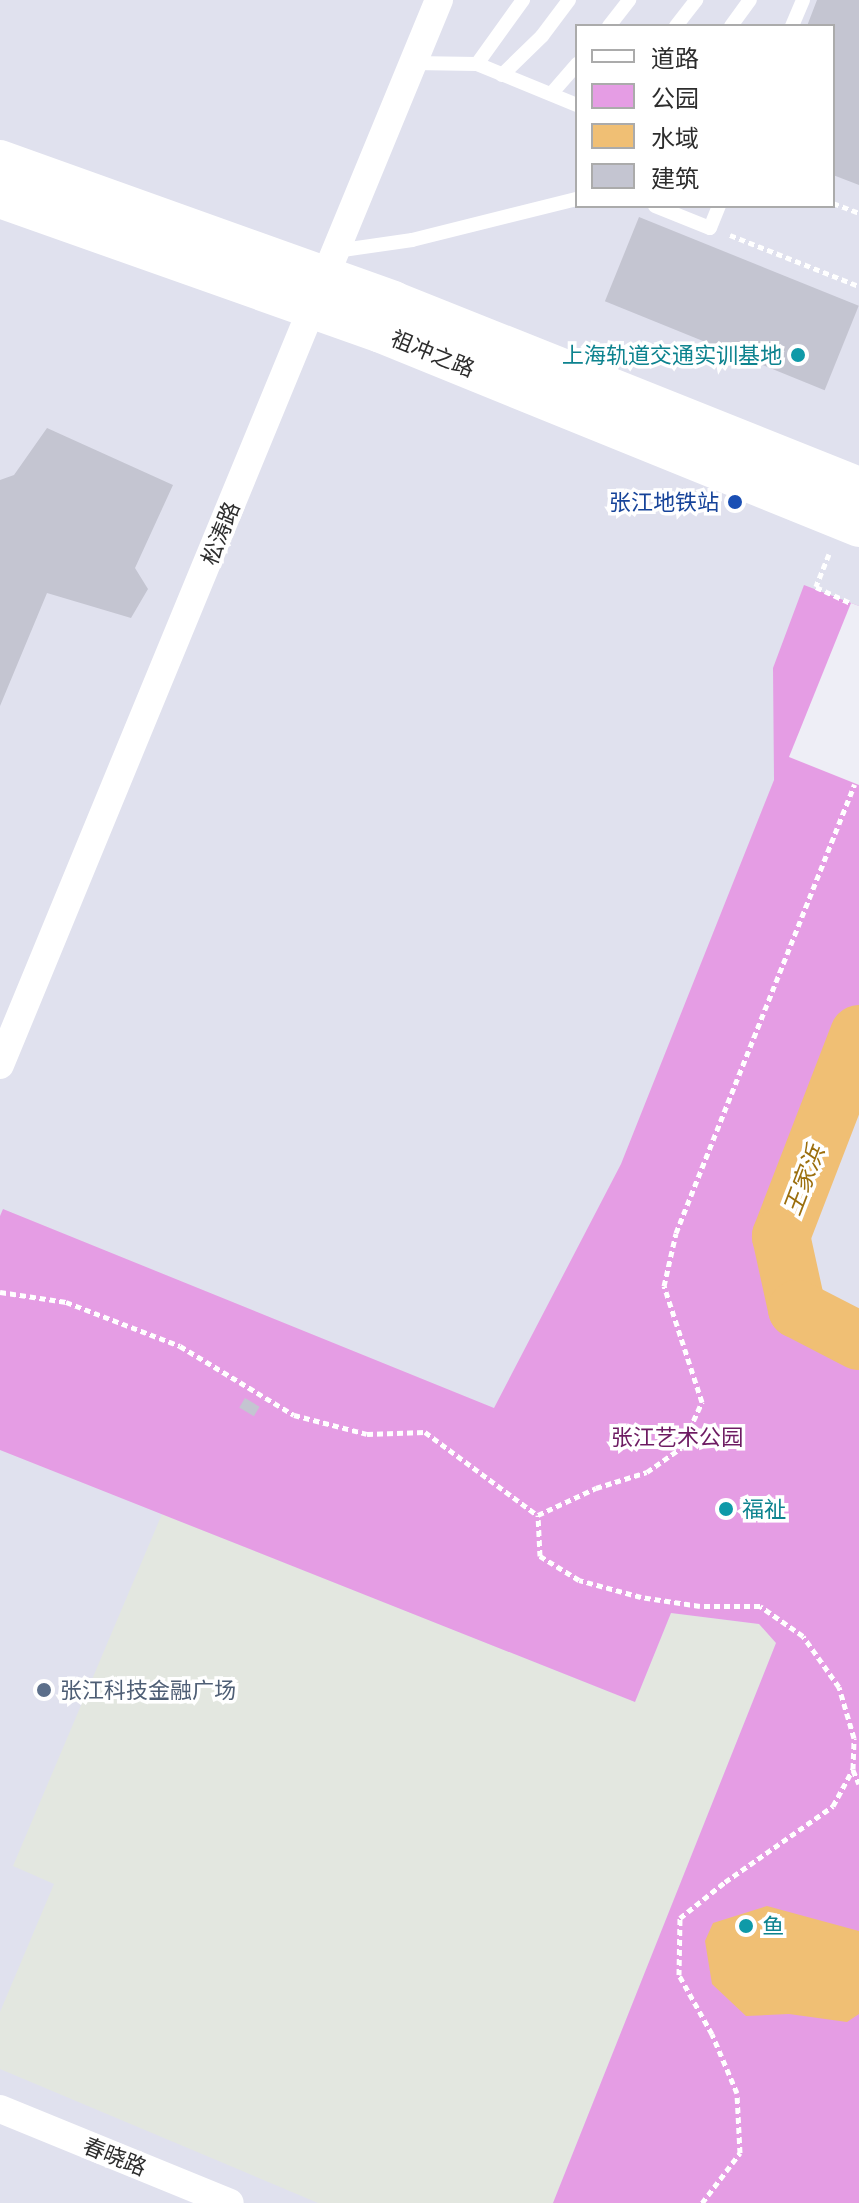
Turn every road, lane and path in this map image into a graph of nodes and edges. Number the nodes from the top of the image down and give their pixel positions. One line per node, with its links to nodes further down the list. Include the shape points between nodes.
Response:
1 (439, 0): 12 (street, 松涛路)
2 (523, 0): 13 (lane)
3 (569, 0): 15 (lane)
4 (629, 0): 8 (lane)
5 (696, 0): 9 (lane)
6 (750, 0): 10 (lane)
7 (803, 0): 11 (lane)
8 (611, 24)
9 (678, 24)
10 (732, 24)
11 (793, 24)
12 (413, 63): 13 (lane); 26 (street, 松涛路)
13 (477, 64): 15 (lane)
14 (575, 66): 16 (lane)
15 (502, 75): 16 (lane)
16 (551, 94): 17 (lane)
17 (575, 104)
18 (0, 160): 26 (main road, 祖冲之路)
19 (0, 198): 26 (main road, 祖冲之路)
20 (575, 199): 26 (lane, via 412,240)
21 (835, 204): 24 (path)
22 (660, 208): 25 (lane)
23 (718, 208): 25 (lane)
24 (859, 213)
25 (710, 228): 27 (path)
26 (325, 279): 28 (main road, 祖冲之路); 31 (street, 松涛路)
27 (859, 286)
28 (854, 511): 29 (path, via 816,587)
29 (851, 603)
30 (855, 784): 33 (path, via 676,1233 664,1286 702,1402 681,1448 647,1472)
31 (0, 1065)
32 (0, 1292): 33 (path, via 66,1302 180,1346 294,1415 367,1434 425,1432)
33 (538, 1515): 34 (path, via 540,1556 579,1580 700,1606 760,1606 803,1636 839,1687 854,1738)
34 (853, 1769): 35 (path); 38 (path, via 833,1806 680,1918 679,1975 737,2093 740,2153)
35 (859, 1784)
36 (0, 2109): 37 (street, 春晓路)
37 (230, 2203)
38 (702, 2203)

